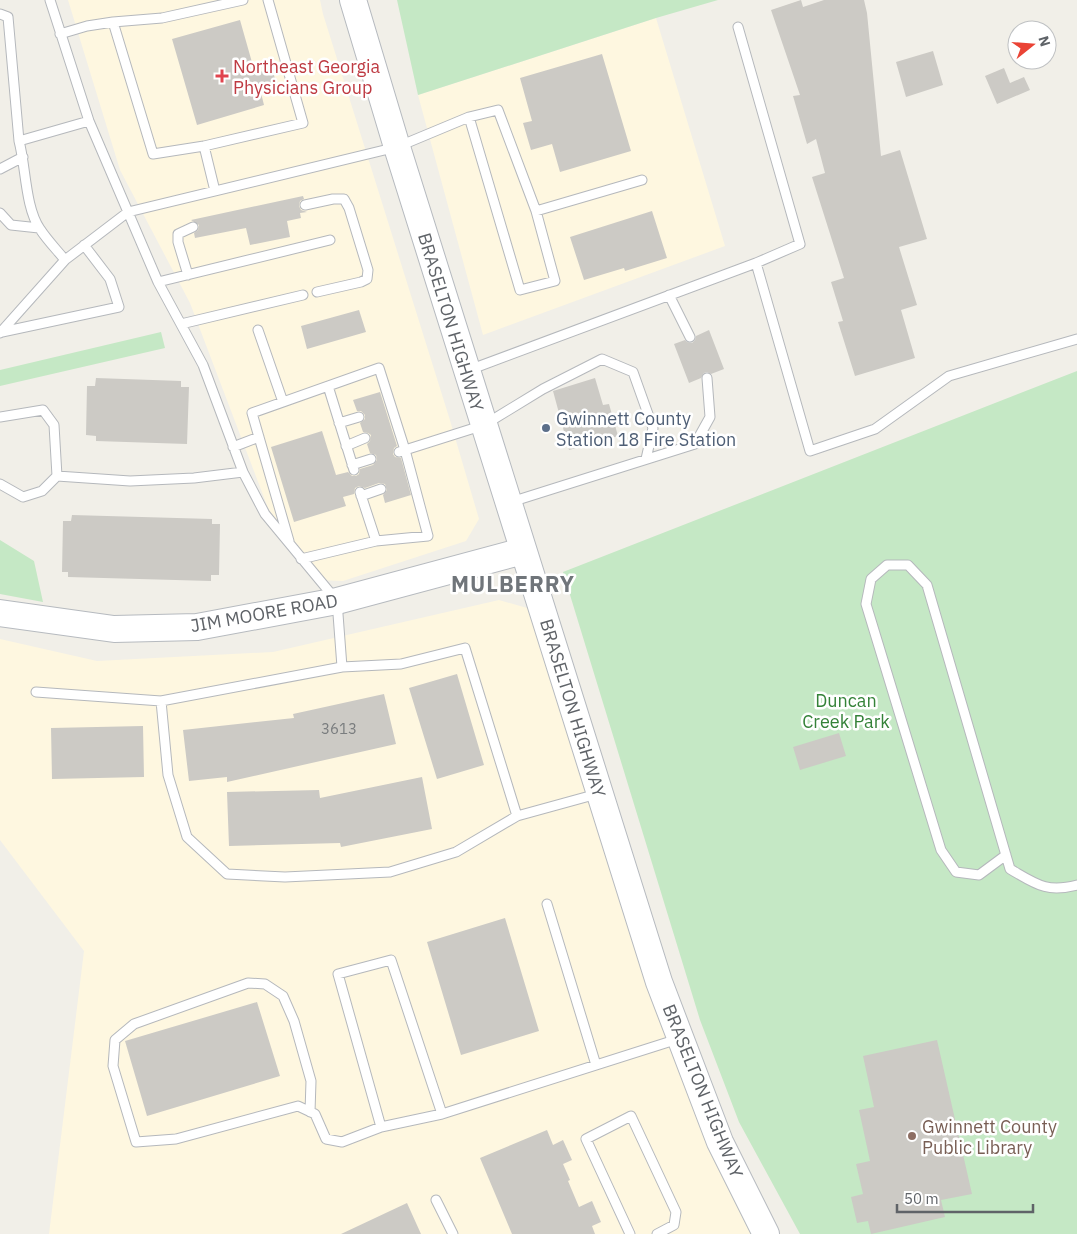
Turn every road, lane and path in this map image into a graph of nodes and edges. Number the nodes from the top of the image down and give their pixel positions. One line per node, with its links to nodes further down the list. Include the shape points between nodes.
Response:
1 (50, 0): 8 (lane)
2 (243, 0): 6 (lane, via 162,18)
3 (268, 0): 12 (lane, via 303,123)
4 (353, 0): 13 (main road, BRASELTON HIGHWAY)
5 (0, 14): 11 (lane, via 8,17)
6 (113, 22): 8 (lane); 12 (lane, via 153,154)
7 (738, 27): 27 (lane, via 800,244)
8 (60, 34): 10 (lane)
9 (469, 117): 13 (lane); 19 (lane, via 498,110); 19 (lane, via 520,290 556,281)
10 (89, 121): 11 (lane); 20 (lane)
11 (19, 141): 14 (lane)
12 (204, 146): 17 (lane)
13 (396, 147): 17 (lane); 38 (main road, BRASELTON HIGHWAY)
14 (23, 156): 15 (lane); 23 (lane, via 28,197)
15 (0, 169)
16 (642, 180): 19 (lane)
17 (215, 191): 20 (lane)
18 (305, 205): 30 (lane, via 333,198 344,199 368,270 367,279)
19 (536, 211)
20 (128, 212): 25 (lane); 29 (lane)
21 (0, 214): 23 (lane, via 11,225)
22 (193, 227): 28 (lane, via 178,234)
23 (39, 228): 26 (lane)
24 (330, 240): 28 (lane)
25 (84, 245): 26 (lane); 35 (lane, via 110,279 119,307)
26 (65, 260): 35 (lane)
27 (756, 262): 32 (lane); 37 (lane, via 810,451 874,429 949,376)
28 (188, 275): 29 (lane)
29 (158, 282): 33 (lane)
30 (317, 292)
31 (303, 295): 33 (lane)
32 (669, 295): 36 (lane); 38 (lane)
33 (181, 324): 49 (lane, via 203,366)
34 (258, 330): 41 (lane)
35 (1, 332)
36 (690, 336)
37 (1077, 339)
38 (466, 371): 45 (main road, BRASELTON HIGHWAY)
39 (707, 378): 52 (lane, via 710,416 695,444)
40 (328, 386): 41 (lane); 44 (lane); 50 (lane, via 379,368)
41 (282, 402): 46 (lane, via 252,413)
42 (0, 417): 54 (lane, via 43,410 54,425)
43 (359, 417): 44 (lane)
44 (339, 423): 48 (lane)
45 (484, 425): 50 (lane); 52 (lane, via 543,389 602,359 633,372 653,428); 57 (main road, BRASELTON HIGHWAY)
46 (259, 437): 49 (lane); 59 (lane)
47 (365, 438): 48 (lane)
48 (346, 446): 51 (lane, via 353,468)
49 (233, 447): 53 (lane)
50 (402, 451): 58 (lane, via 428,536)
51 (372, 459)
52 (646, 460): 57 (lane)
53 (243, 472): 54 (lane, via 130,481); 59 (lane, via 265,514)
54 (57, 476): 55 (lane, via 42,491 23,497)
55 (0, 484)
56 (381, 489): 58 (lane, via 361,494)
57 (508, 503): 60 (main road, BRASELTON HIGHWAY)
58 (376, 541): 61 (lane)
59 (291, 546): 61 (lane)
60 (523, 551): 62 (main road, JIM MOORE ROAD); 67 (main road, BRASELTON HIGHWAY)
61 (301, 559): 62 (lane)
62 (337, 601): 63 (main road, JIM MOORE ROAD, via 197,628 114,628); 64 (lane)
63 (0, 613)
64 (342, 667): 66 (lane); 68 (lane, via 401,664 465,648)
65 (36, 692): 66 (lane)
66 (161, 700): 68 (lane, via 168,774 186,838 227,874 285,877 390,872 456,852)
67 (599, 793): 68 (lane); 72 (main road, BRASELTON HIGHWAY, via 659,982)
68 (517, 816)
69 (1006, 855): 69 (lane, via 927,585 908,565 886,565 871,580 866,604 941,850 956,872 979,875); 70 (lane, via 1010,869 1038,885 1060,889)
70 (1077, 885)
71 (547, 904): 73 (lane)
72 (681, 1038): 73 (lane); 78 (main road, BRASELTON HIGHWAY, via 720,1142)
73 (596, 1065): 75 (lane)
74 (310, 1112): 74 (lane, via 298,1106 176,1140 136,1142 113,1066 115,1040 134,1024 248,983 265,984 283,996 294,1021 311,1082); 76 (lane, via 315,1114 326,1139 342,1142)
75 (442, 1114): 76 (lane); 76 (lane, via 391,960 338,974)
76 (381, 1127)
77 (436, 1200): 79 (lane)
78 (763, 1233)
79 (453, 1234)
80 (630, 1234): 81 (lane, via 586,1139 631,1116 676,1212 674,1225)
81 (657, 1234)

